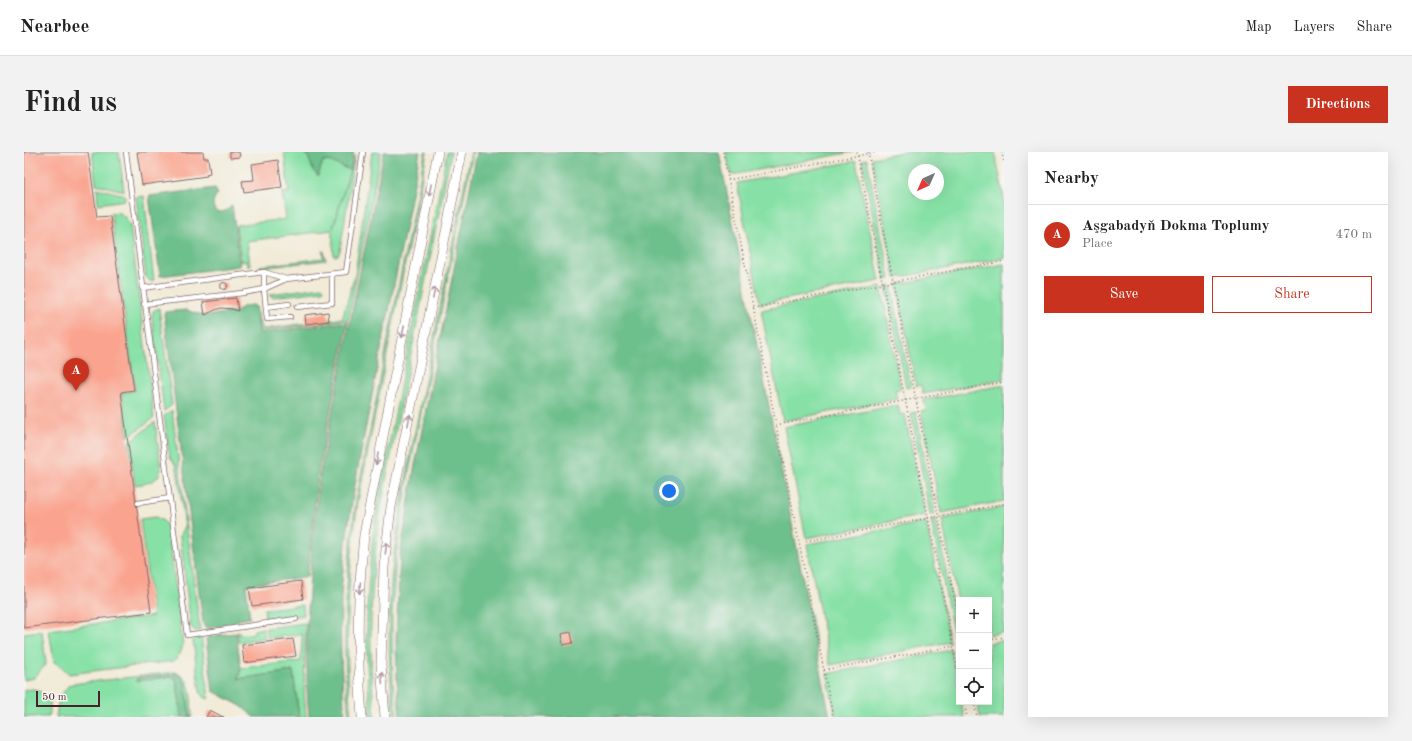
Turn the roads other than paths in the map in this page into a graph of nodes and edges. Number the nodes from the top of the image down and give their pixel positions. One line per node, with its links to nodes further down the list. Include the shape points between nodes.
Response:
1 (126, 152): 8 (lane)
2 (363, 152): 6 (lane, via 346,272)
3 (438, 152): 18 (street, one-way to 18, via 364,535 358,640)
4 (462, 152): 19 (street, one-way to 4, via 381,665 383,588 391,508)
5 (264, 272): 7 (lane); 8 (lane); 9 (lane)
6 (332, 274): 7 (lane); 13 (lane, via 332,303)
7 (286, 279): 9 (lane)
8 (142, 288): 10 (lane)
9 (264, 289): 10 (lane); 12 (lane)
10 (144, 304): 15 (lane)
11 (289, 304): 12 (lane)
12 (266, 307): 14 (lane, via 267,320)
13 (297, 307)
14 (290, 317)
15 (170, 498): 16 (lane); 17 (lane, via 187,635)
16 (138, 503)
17 (296, 619)
18 (362, 717)
19 (385, 717)

